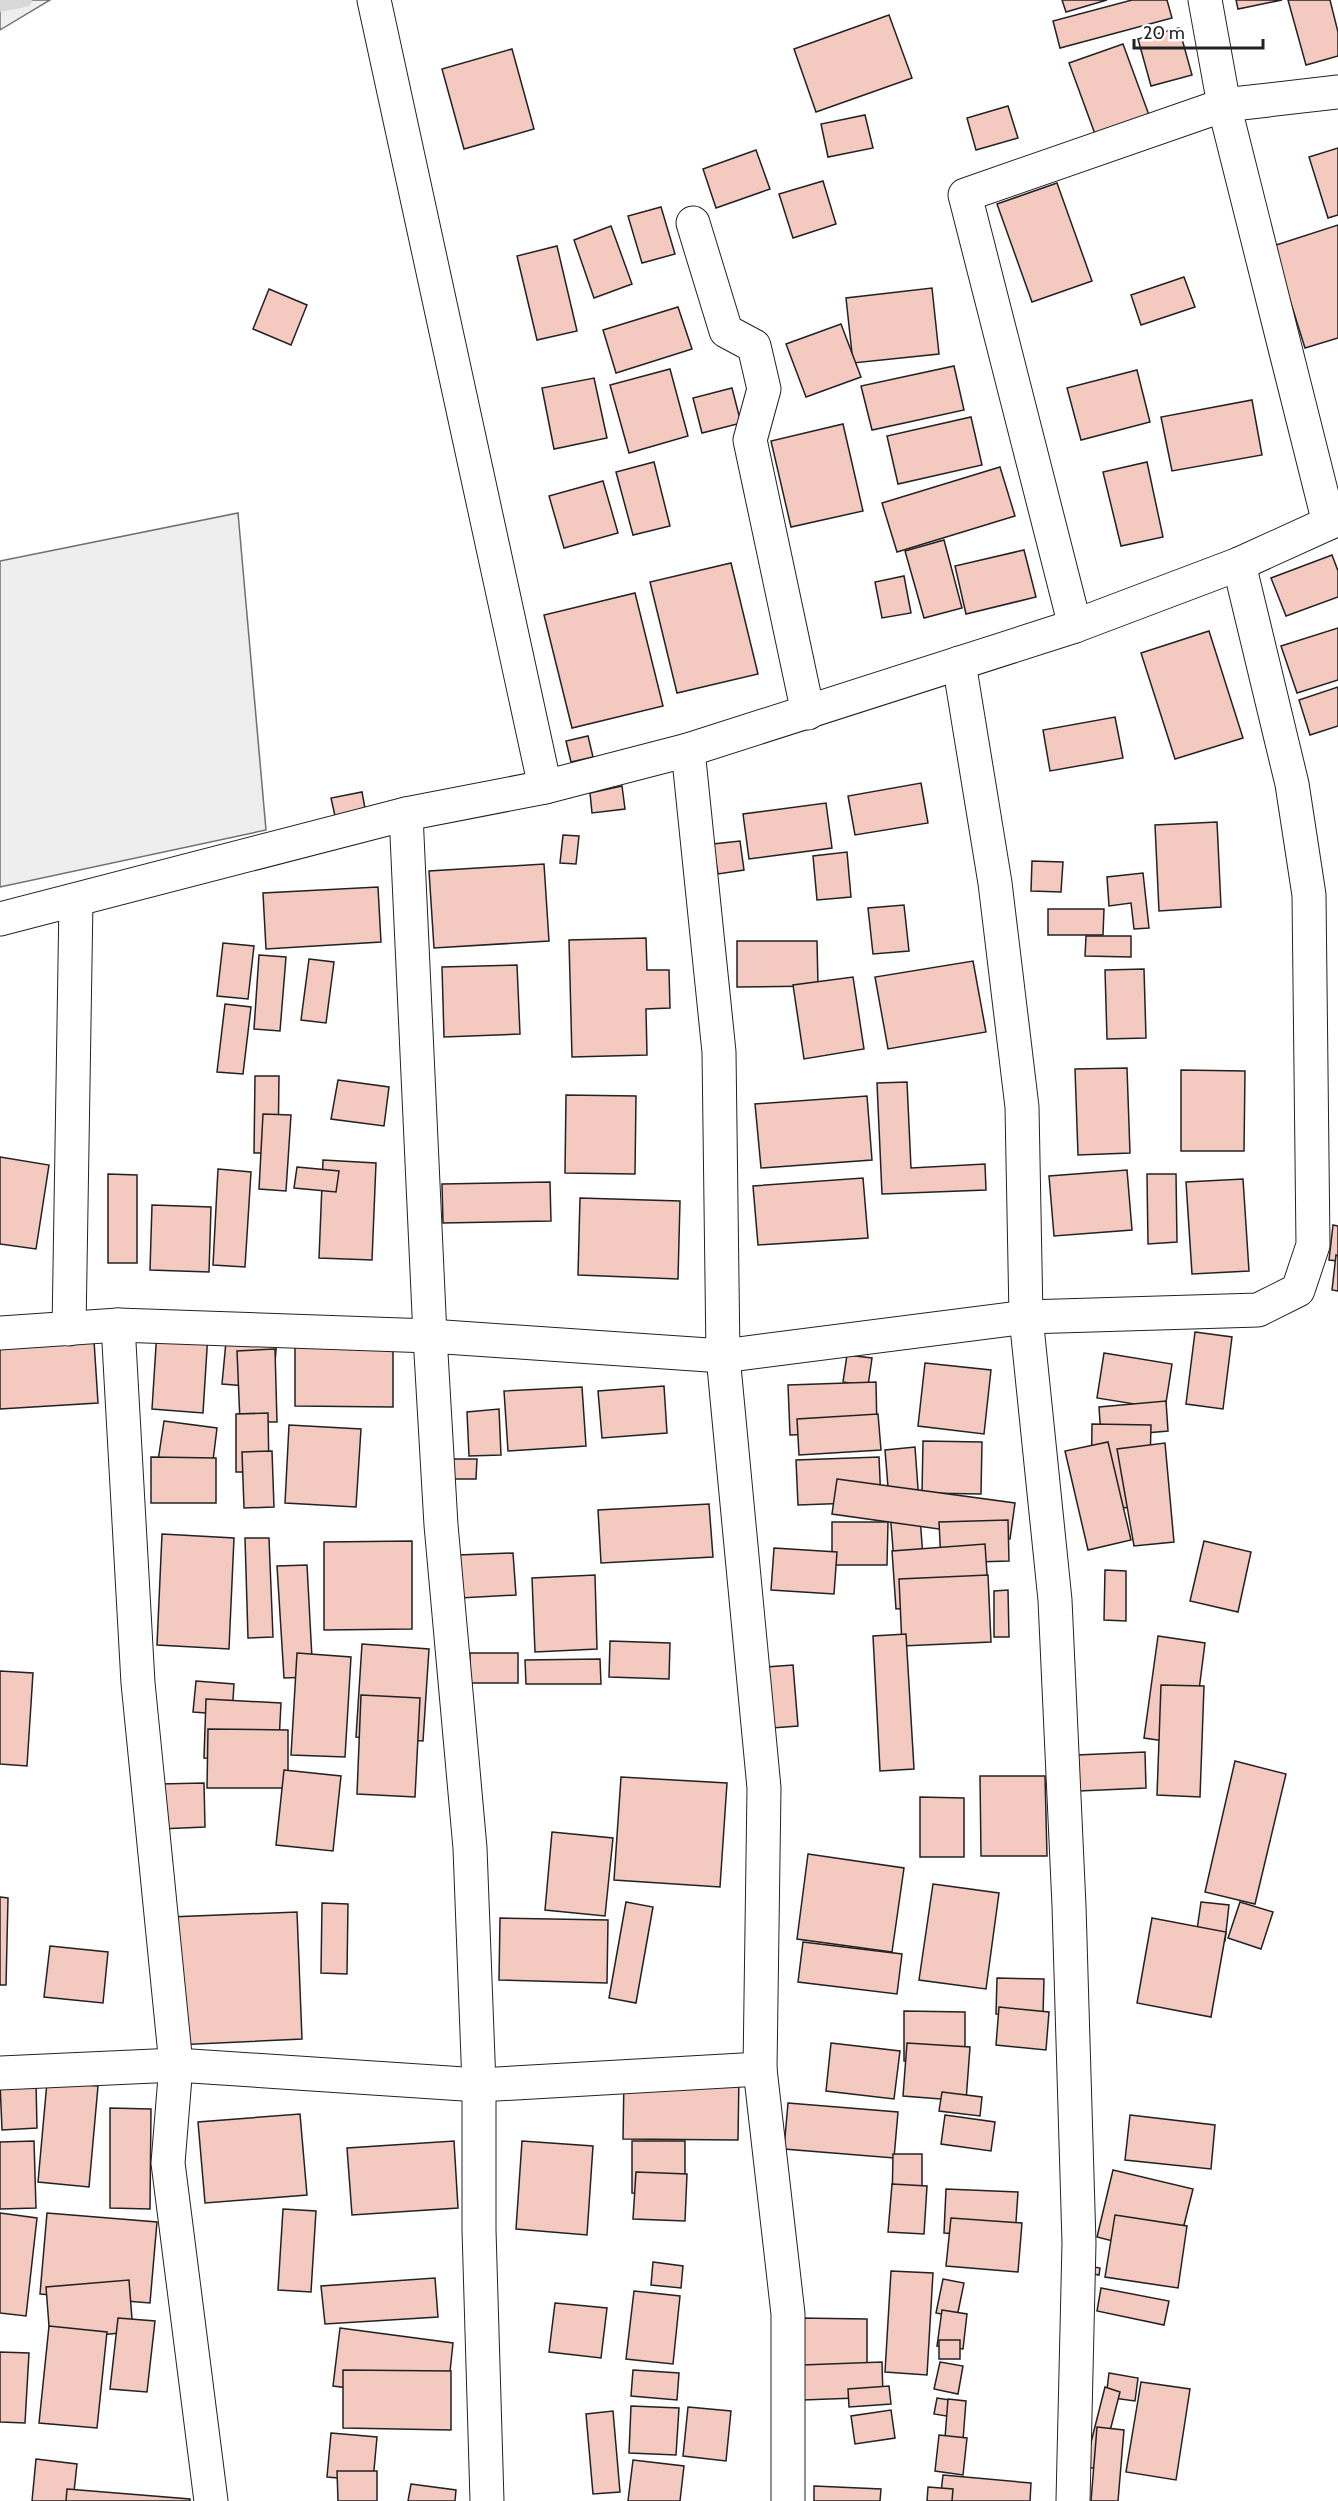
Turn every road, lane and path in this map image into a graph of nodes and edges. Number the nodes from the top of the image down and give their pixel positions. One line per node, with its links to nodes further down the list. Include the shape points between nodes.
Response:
1 (374, 0): 12 (street)
2 (1205, 0): 4 (street)
3 (1338, 92): 4 (street)
4 (1224, 105): 6 (street); 8 (street, via 964,195)
5 (693, 223): 10 (street, via 726,331 754,346 764,389 750,440)
6 (1334, 520): 7 (street)
7 (1239, 564): 8 (street); 16 (street, via 1292,784 1309,895 1313,1245 1298,1290 1258,1310)
8 (1075, 626): 9 (street)
9 (959, 663): 10 (street); 16 (street, via 995,883 1022,1107)
10 (808, 713): 11 (street)
11 (688, 750): 12 (street); 21 (street, via 719,1052)
12 (545, 787): 13 (street)
13 (406, 814): 14 (street); 20 (street)
14 (76, 901): 15 (street); 18 (street)
15 (0, 919)
16 (1026, 1317): 21 (street); 29 (street, via 1055,1600 1068,1894 1079,2243)
17 (118, 1324): 18 (street); 20 (street); 22 (street, via 138,1683)
18 (69, 1329): 19 (street)
19 (0, 1333)
20 (429, 1336): 21 (street); 25 (street, via 441,1525 470,1848)
21 (723, 1356): 23 (street, via 764,1788)
22 (176, 2065): 24 (street); 25 (street); 26 (street, via 168,2163)
23 (760, 2069): 25 (street); 28 (street, via 788,2314)
24 (0, 2073)
25 (479, 2085): 27 (street)
26 (211, 2501)
27 (487, 2501)
28 (788, 2501)
29 (1073, 2501)

